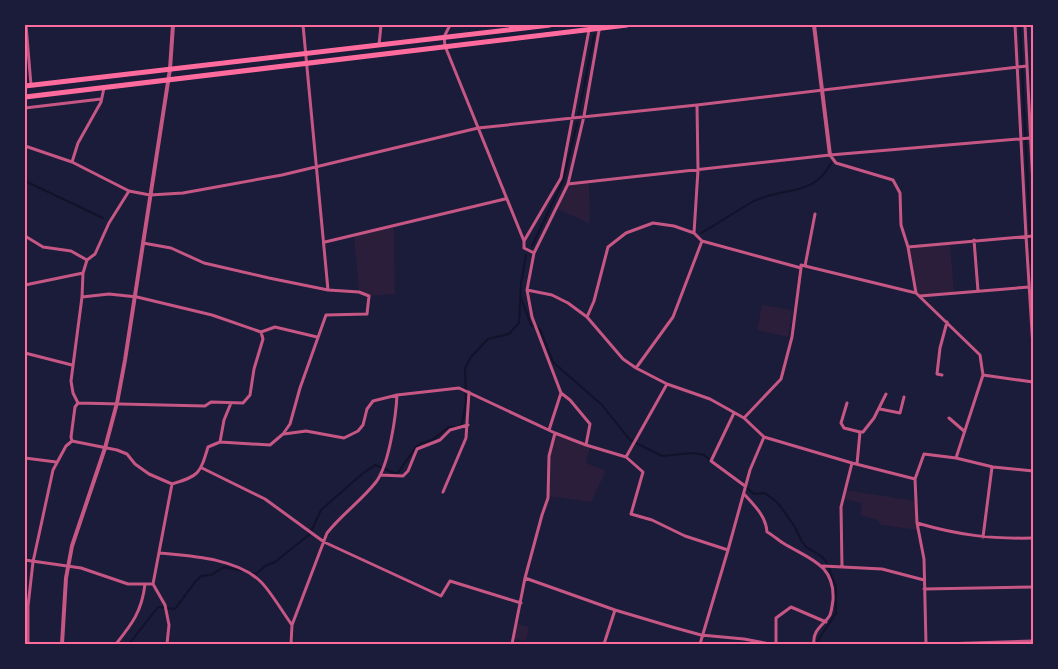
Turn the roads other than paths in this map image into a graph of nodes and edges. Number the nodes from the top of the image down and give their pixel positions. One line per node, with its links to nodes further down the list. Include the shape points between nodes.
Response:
1 (26, 25): 22 (street)
2 (173, 25): 20 (street)
3 (303, 25): 16 (street)
4 (381, 25): 14 (street)
5 (550, 25): 13 (highway)
6 (627, 25): 12 (highway)
7 (814, 25): 24 (street)
8 (1015, 25): 18 (street)
9 (1025, 25): 19 (street)
10 (448, 26): 13 (street)
11 (590, 27): 12 (highway); 15 (highway); 30 (street)
12 (600, 27): 29 (street)
13 (444, 37): 14 (highway); 15 (street)
14 (380, 44): 16 (highway)
15 (445, 46): 17 (highway); 31 (street)
16 (306, 53): 17 (street); 20 (highway)
17 (307, 63): 21 (highway); 37 (street)
18 (1018, 66): 19 (street); 24 (street); 32 (street)
19 (1027, 66): 33 (street)
20 (170, 69): 21 (street); 22 (highway)
21 (168, 80): 23 (highway); 42 (street)
22 (28, 86)
23 (104, 88): 25 (highway); 26 (street)
24 (821, 90): 27 (street); 35 (street)
25 (25, 97)
26 (101, 99): 28 (street); 36 (street)
27 (696, 105): 29 (street); 38 (street)
28 (25, 108)
29 (584, 116): 30 (street); 39 (street)
30 (574, 118): 31 (street); 50 (street, via 562,178)
31 (478, 128): 37 (street); 43 (street)
32 (1021, 138): 33 (street); 35 (street); 47 (street)
33 (1032, 138): 40 (street)
34 (25, 146): 36 (street)
35 (830, 155): 38 (street); 54 (street, via 836,163 893,180 900,193 901,225)
36 (72, 162): 41 (street)
37 (318, 167): 42 (street, via 183,193); 51 (street)
38 (698, 170): 39 (street); 45 (street)
39 (568, 184): 55 (street)
40 (1033, 186)
41 (129, 191): 42 (street); 56 (street, via 94,254)
42 (150, 195): 53 (street)
43 (506, 199): 50 (street); 51 (street)
44 (815, 214): 57 (street)
45 (694, 233): 52 (street); 67 (street, via 653,223 626,233 608,247)
46 (25, 236): 56 (street, via 43,247 71,252)
47 (1026, 236): 48 (street); 49 (street); 60 (street)
48 (1033, 236)
49 (974, 240): 54 (street); 63 (street)
50 (524, 241): 55 (street, via 524,248)
51 (325, 242): 61 (street)
52 (702, 242): 57 (street); 74 (street, via 672,317)
53 (142, 243): 61 (street, via 171,248 204,263); 66 (street)
54 (908, 247): 64 (street)
55 (534, 253): 62 (street)
56 (87, 260): 58 (street)
57 (803, 267): 64 (street); 90 (street, via 792,337 781,379)
58 (83, 273): 59 (street); 65 (street)
59 (25, 285)
60 (1029, 287): 63 (street); 71 (street)
61 (328, 290): 70 (street, via 359,292 369,296 367,314 326,315)
62 (527, 290): 67 (street, via 552,295); 80 (street, via 532,317)
63 (978, 291): 64 (street)
64 (918, 295): 68 (street)
65 (82, 297): 66 (street, via 109,294); 73 (street)
66 (134, 297): 69 (street, via 212,315); 85 (street)
67 (588, 317): 74 (street, via 623,359)
68 (947, 322): 75 (street, via 937,374); 76 (street, via 980,355)
69 (261, 332): 70 (street, via 274,327); 86 (street, via 263,339 250,395 243,403)
70 (317, 337): 97 (street, via 290,424)
71 (1033, 347)
72 (25, 353): 73 (street)
73 (72, 365): 84 (street, via 71,381)
74 (636, 368): 78 (street)
75 (942, 375)
76 (983, 375): 77 (street); 94 (street)
77 (1033, 382)
78 (667, 384): 89 (street, via 710,399); 103 (street)
79 (468, 391): 82 (street, via 450,388); 92 (street); 93 (street)
80 (561, 393): 93 (street); 101 (street, via 590,424)
81 (886, 394): 88 (street)
82 (397, 395): 97 (street, via 373,401 363,425 344,438 306,431); 112 (street, via 396,412)
83 (904, 397): 88 (street, via 900,413)
84 (78, 403): 85 (street); 99 (street)
85 (117, 403): 86 (street, via 205,406 211,402); 102 (street)
86 (231, 403): 100 (street)
87 (847, 403): 95 (street, via 842,426)
88 (880, 409): 95 (street)
89 (734, 414): 90 (street); 115 (street, via 711,461)
90 (744, 418): 98 (street)
91 (949, 418): 94 (street)
92 (468, 426): 112 (street, via 450,430 440,440 417,449 408,471 402,476); 116 (street)
93 (549, 430): 96 (street)
94 (964, 431): 105 (street)
95 (860, 432): 108 (street)
96 (555, 433): 101 (street); 129 (street, via 548,456 548,498)
97 (283, 434): 100 (street, via 270,445)
98 (764, 437): 107 (street); 115 (street)
99 (72, 441): 102 (street); 106 (street)
100 (220, 442): 110 (street, via 208,447)
101 (586, 445): 103 (street)
102 (105, 448): 114 (street, via 127,454 149,474); 126 (street, via 75,533)
103 (626, 457): 122 (street, via 643,472 631,514)
104 (25, 458): 106 (street)
105 (956, 458): 109 (street); 113 (street, via 924,454)
106 (56, 462): 125 (street)
107 (852, 463): 108 (street); 128 (street, via 840,507)
108 (857, 464): 113 (street)
109 (992, 466): 111 (street); 119 (street)
110 (202, 468): 114 (street, via 190,479); 121 (street, via 265,499)
111 (1033, 471)
112 (380, 475): 121 (street, via 336,522)
113 (915, 478): 118 (street)
114 (172, 484): 123 (street)
115 (745, 486): 117 (street)
116 (443, 492)
117 (744, 494): 122 (street); 127 (street, via 760,512 768,532)
118 (917, 523): 119 (street); 130 (street, via 924,559)
119 (983, 537): 120 (street)
120 (1033, 538)
121 (324, 542): 135 (street, via 441,596 450,581); 138 (street)
122 (728, 550): 139 (street)
123 (159, 553): 132 (street); 138 (street, via 229,564 260,580)
124 (25, 560): 125 (street)
125 (33, 562): 126 (street); 141 (street)
126 (68, 566): 131 (street, via 128,584); 142 (street)
127 (822, 566): 128 (street); 137 (street, via 831,578 833,589 832,612)
128 (842, 567): 130 (street, via 882,570)
129 (525, 578): 135 (street); 136 (street)
130 (924, 580): 134 (street)
131 (145, 584): 132 (street); 143 (street, via 134,622)
132 (153, 584): 144 (street, via 165,605 169,625)
133 (1033, 587): 134 (street)
134 (924, 589): 152 (street)
135 (521, 603): 146 (street)
136 (615, 610): 139 (street); 147 (street)
137 (826, 622): 150 (street, via 790,606 776,618); 151 (street, via 816,631)
138 (292, 625): 145 (street)
139 (701, 635): 148 (street); 149 (street)
140 (1033, 641): 153 (street)
141 (28, 644)
142 (62, 644)
143 (116, 644)
144 (167, 644)
145 (291, 644)
146 (512, 644)
147 (604, 644)
148 (700, 644)
149 (770, 644)
150 (776, 644)
151 (814, 644)
152 (926, 644)
153 (942, 644)

